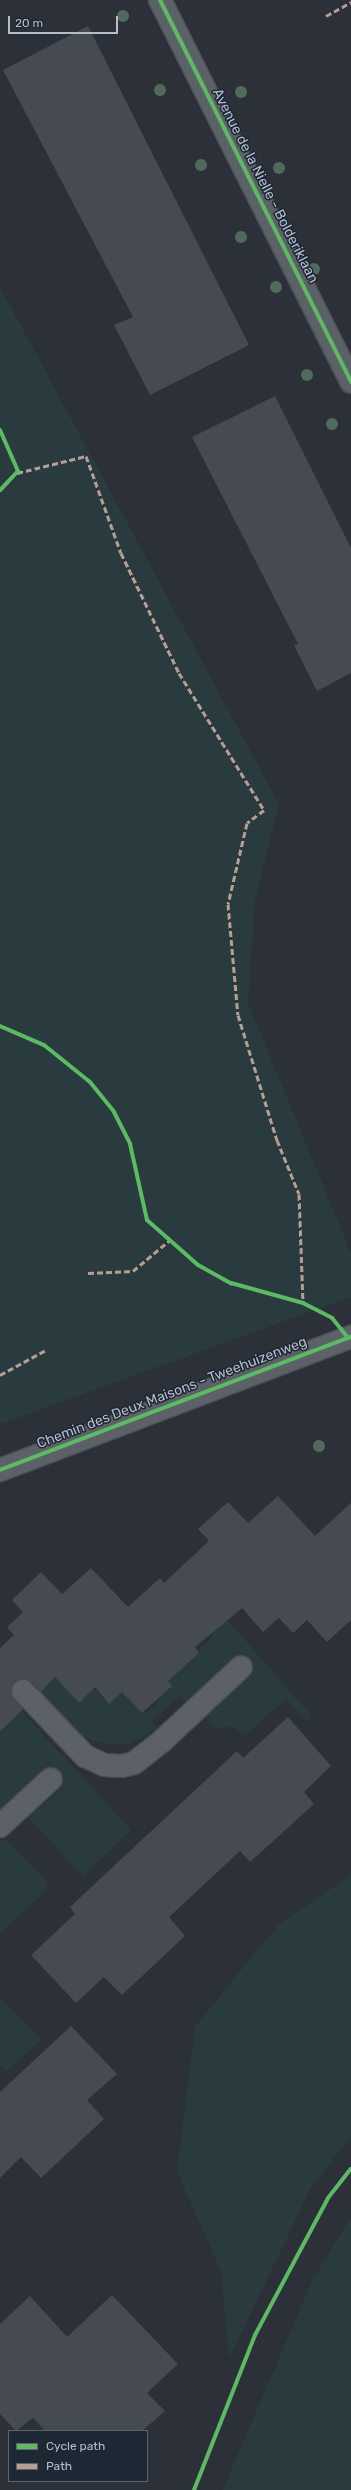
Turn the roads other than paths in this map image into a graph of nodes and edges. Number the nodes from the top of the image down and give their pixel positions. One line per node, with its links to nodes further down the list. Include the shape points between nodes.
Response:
1 (160, 0): 2 (street, Avenue de la Nielle - Bolderiklaan)
2 (351, 382)
3 (351, 1337): 4 (street, Chemin des Deux Maisons - Tweehuizenweg)
4 (0, 1470)
5 (242, 1667): 6 (street, via 162,1742 134,1763 122,1766 104,1765 85,1756)
6 (23, 1691)
7 (51, 1780): 8 (street)
8 (0, 1826)

